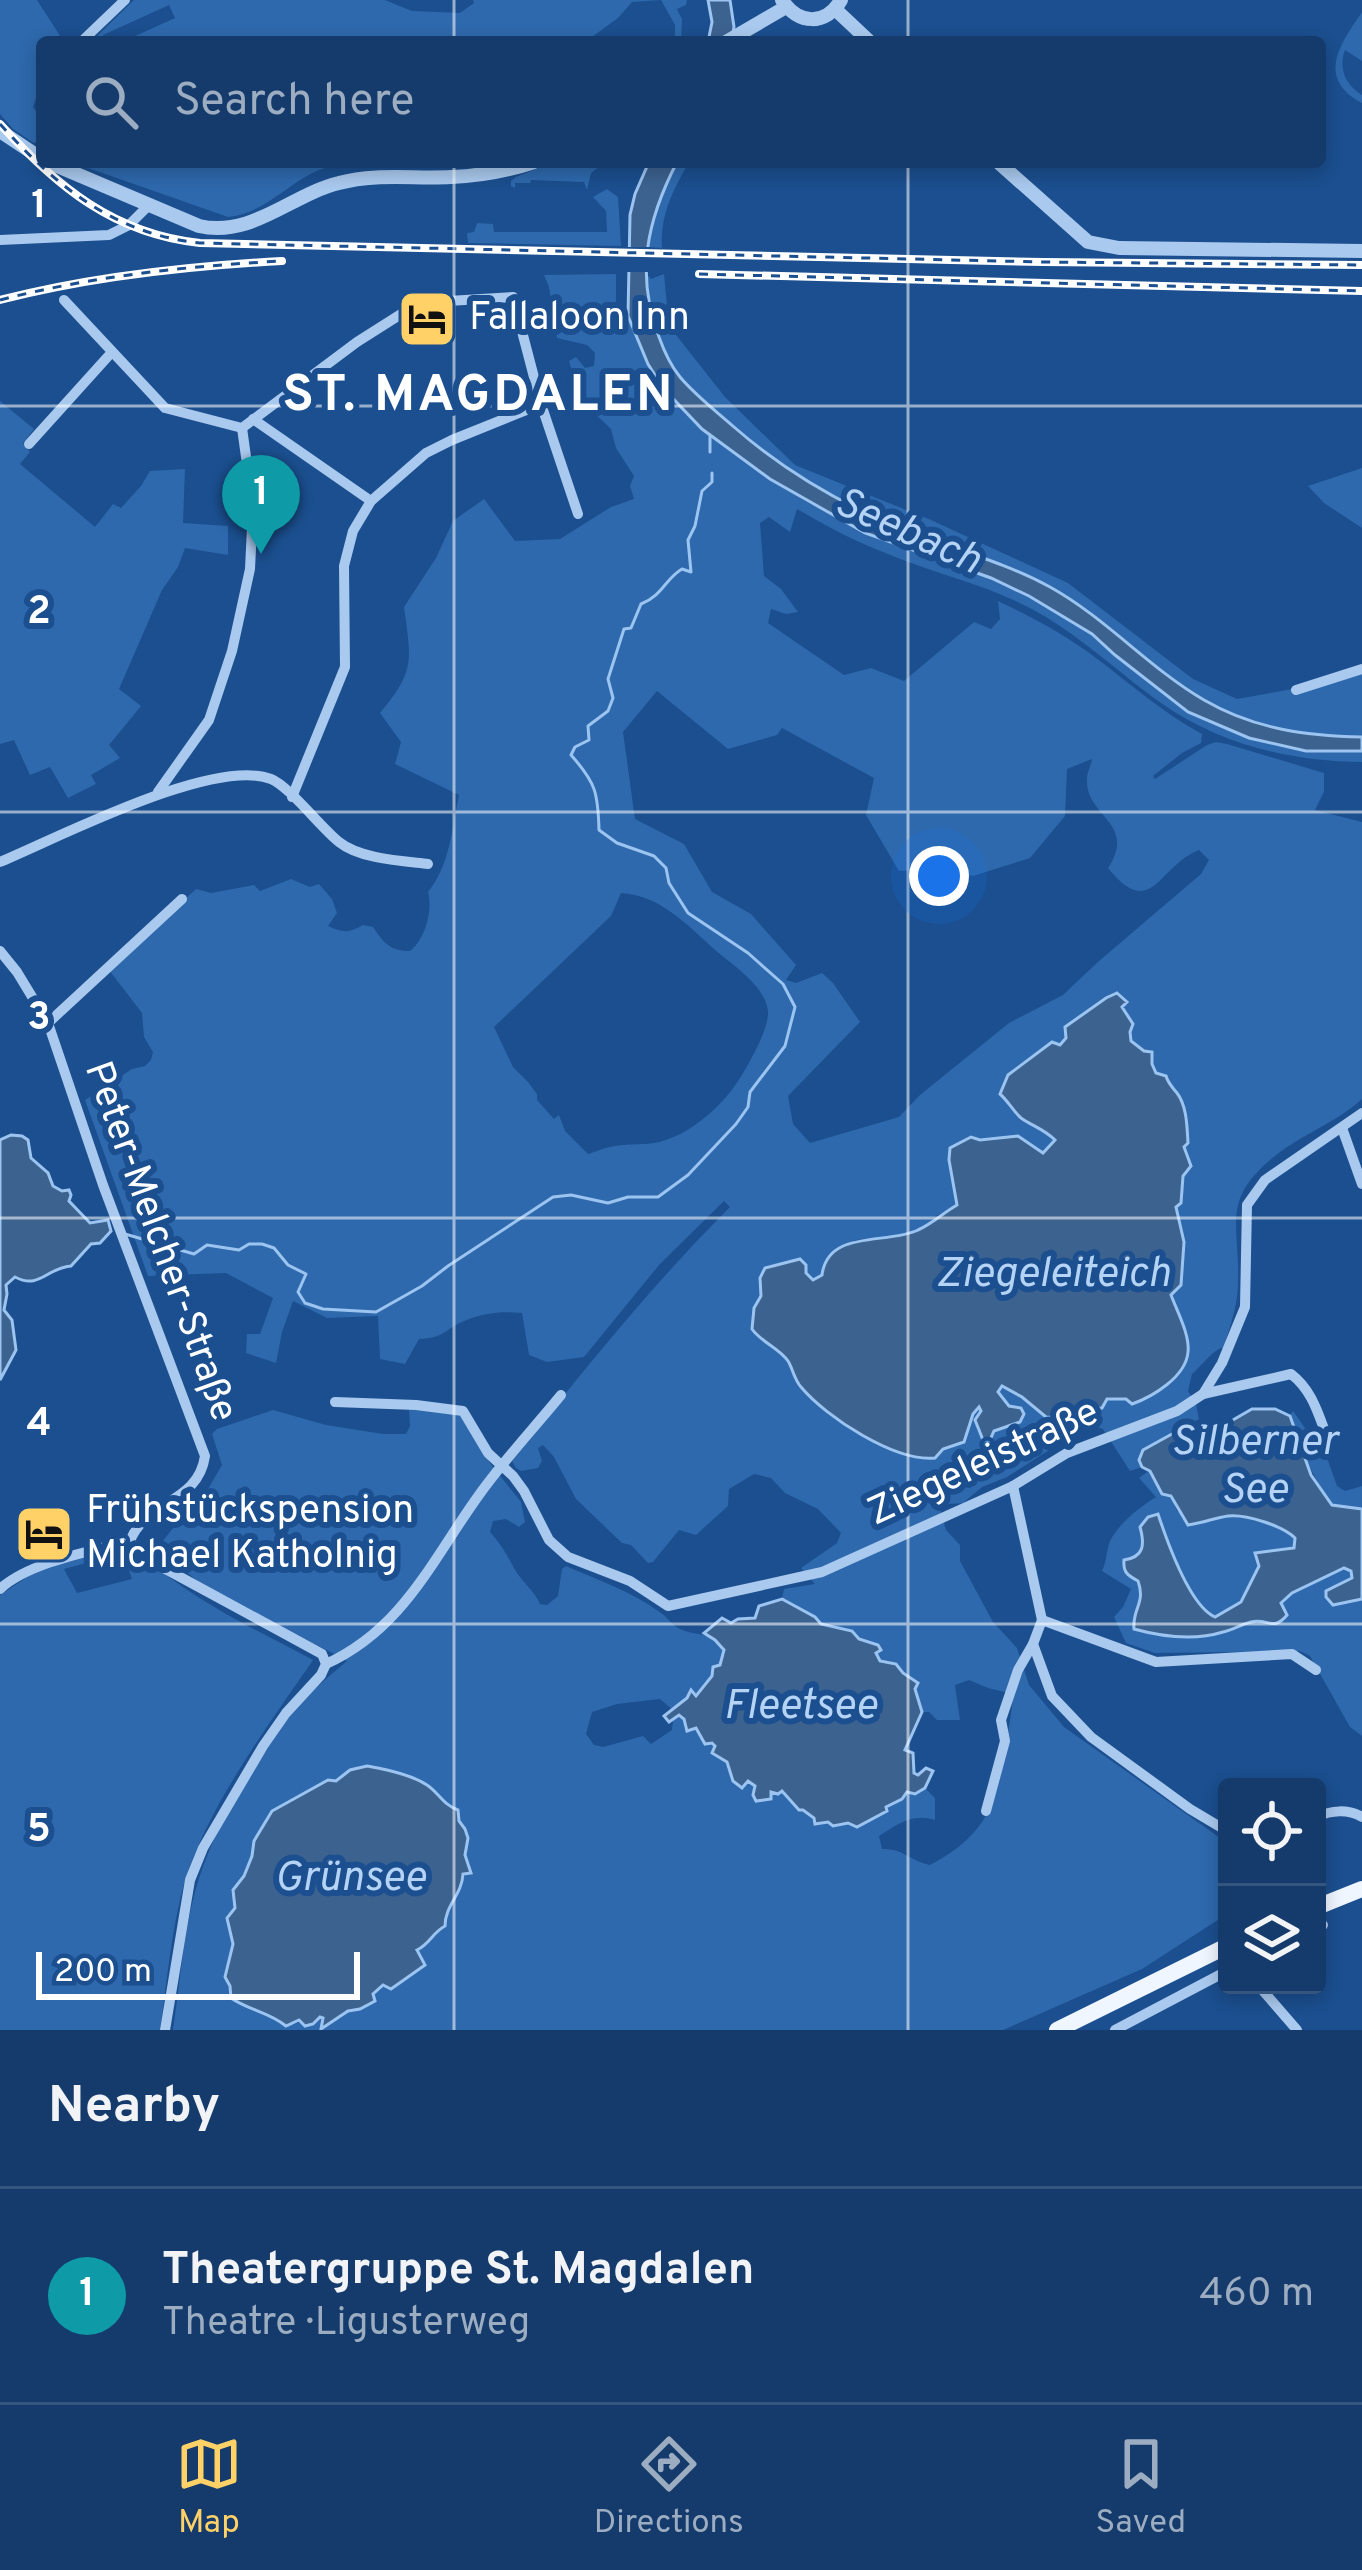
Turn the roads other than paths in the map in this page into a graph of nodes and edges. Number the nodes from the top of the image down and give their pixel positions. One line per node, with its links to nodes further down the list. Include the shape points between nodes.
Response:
1 (125, 0): 4 (street)
2 (784, 3): 3 (street, via 804,19); 5 (street)
3 (838, 5): 6 (street)
4 (87, 36)
5 (735, 36)
6 (865, 36)
7 (0, 131): 8 (street)
8 (36, 154)
9 (66, 168): 12 (street)
10 (510, 168): 12 (street, via 342,182 232,228 199,226)
11 (1004, 168): 14 (street, via 1088,242)
12 (150, 204): 13 (street, via 109,236)
13 (0, 240)
14 (1362, 251)
15 (64, 300): 16 (street)
16 (112, 352): 19 (street, via 165,408); 20 (street)
17 (542, 404): 18 (street, via 513,297 410,309); 21 (street, via 426,453); 22 (street)
18 (253, 419): 19 (street); 21 (street)
19 (242, 428): 25 (street, via 254,507 232,651 209,720)
20 (29, 444)
21 (371, 501): 26 (street, via 344,566 345,667)
22 (578, 514)
23 (1362, 670): 24 (street)
24 (1296, 690)
25 (158, 793): 26 (street, via 242,776 272,779); 27 (street)
26 (292, 797): 28 (street, via 341,845)
27 (0, 862)
28 (428, 864)
29 (182, 899): 31 (street)
30 (0, 951): 31 (street, Peter-Melcher-Straße)
31 (48, 1023): 41 (street, Peter-Melcher-Straße, via 205,1456 200,1478 140,1523)
32 (1362, 1113): 33 (street)
33 (1342, 1128): 34 (street); 35 (street, via 1265,1180 1247,1205 1245,1306)
34 (1362, 1184)
35 (1203, 1394): 38 (street, Ziegeleistraße, via 1291,1374 1305,1385); 40 (street, Ziegeleistraße, via 1067,1453)
36 (561, 1395): 39 (street)
37 (335, 1402): 39 (street, Ziegeleistraße, via 463,1411)
38 (1328, 1437)
39 (502, 1467): 40 (street, Ziegeleistraße, via 568,1557 668,1606 822,1572); 45 (street, via 385,1627)
40 (1013, 1486): 43 (street)
41 (130, 1541): 42 (street, via 38,1568); 45 (street, via 148,1560 322,1654)
42 (0, 1589)
43 (1042, 1620): 44 (street); 46 (street, via 1156,1662 1292,1654)
44 (1033, 1644): 47 (street, via 1001,1720 1005,1741); 50 (street, via 1052,1696 1091,1737)
45 (326, 1664): 56 (street, via 270,1734 203,1848 190,1880)
46 (1316, 1670)
47 (986, 1811)
48 (1326, 1812): 49 (street)
49 (1362, 1817)
50 (1218, 1826)
51 (1362, 1888): 52 (main road)
52 (1326, 1915)
53 (1218, 1950): 57 (main road)
54 (1218, 1976): 58 (street)
55 (1266, 1994): 59 (street)
56 (165, 2030)
57 (1057, 2030)
58 (1115, 2030)
59 (1298, 2030)

